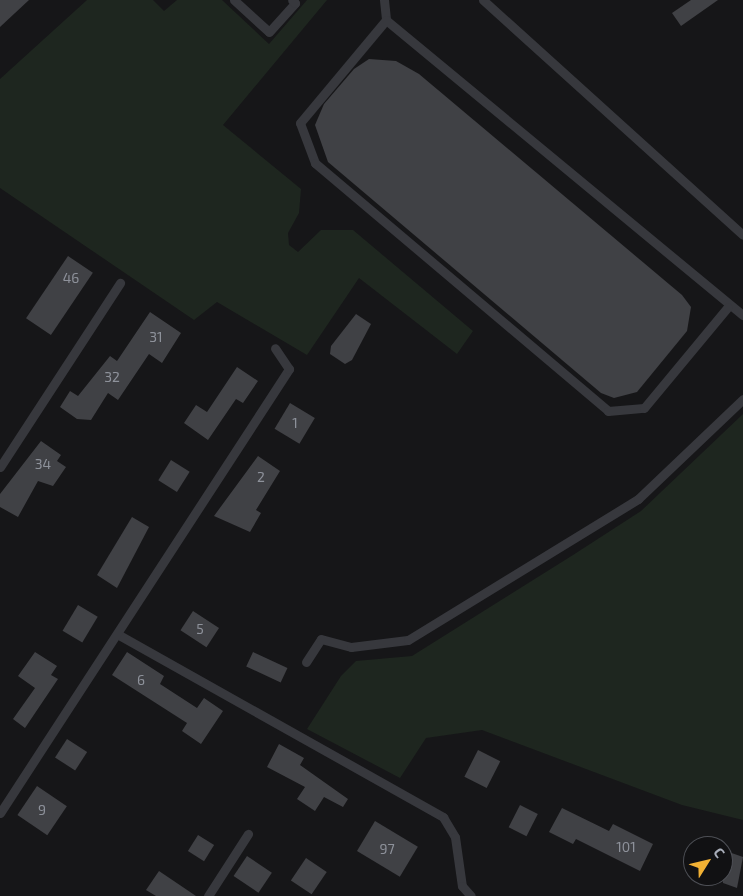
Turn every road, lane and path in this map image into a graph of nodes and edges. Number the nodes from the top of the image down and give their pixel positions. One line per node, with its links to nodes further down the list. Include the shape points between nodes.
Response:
1 (234, 0): 2 (lane, via 269,32 295,3)
2 (292, 0)
3 (384, 0): 5 (lane)
4 (483, 0): 6 (lane)
5 (386, 20): 8 (lane); 8 (lane, via 300,123 314,163 608,411 644,408)
6 (743, 235)
7 (120, 283): 12 (lane)
8 (728, 307): 9 (lane)
9 (743, 315)
10 (275, 348): 13 (lane, via 289,369)
11 (743, 399): 14 (lane, via 638,499 408,640 351,647 321,639)
12 (0, 467)
13 (119, 635): 15 (lane); 18 (lane, via 443,817 455,837 462,886)
14 (306, 662)
15 (0, 813)
16 (248, 834): 17 (lane)
17 (208, 896)
18 (471, 896)

